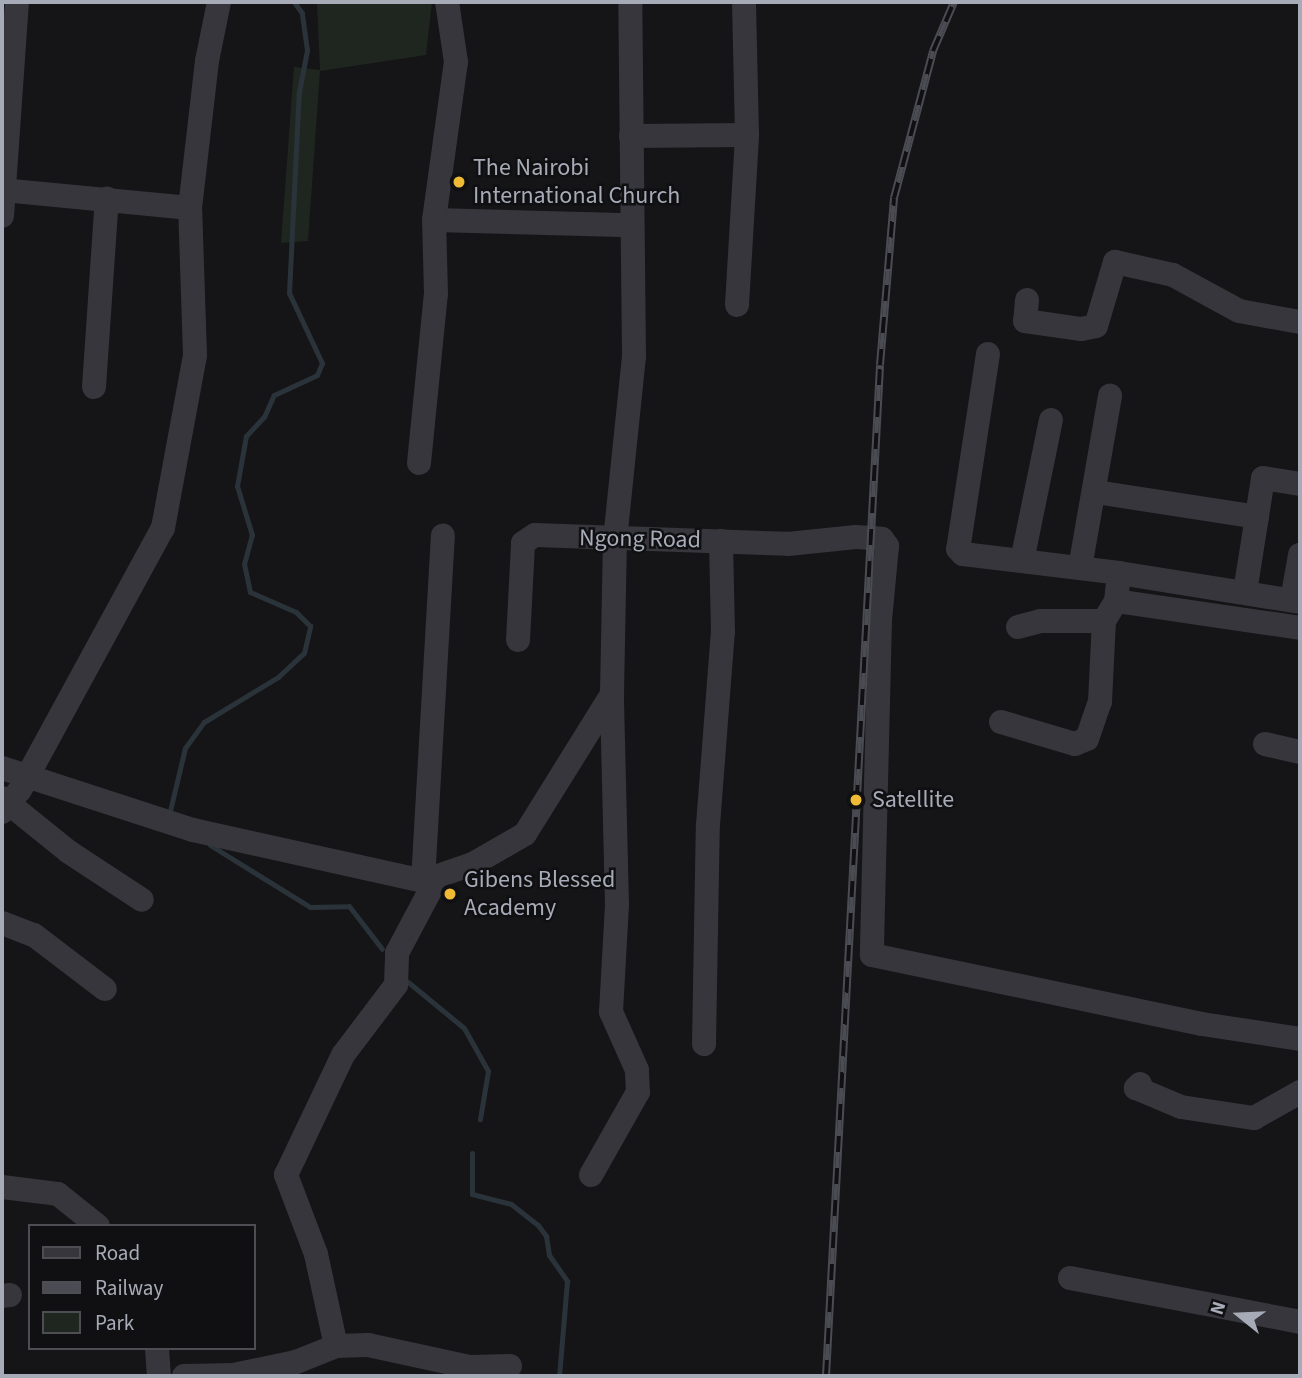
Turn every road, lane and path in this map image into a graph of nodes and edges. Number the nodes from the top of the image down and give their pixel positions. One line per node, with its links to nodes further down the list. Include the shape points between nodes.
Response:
1 (17, 2): 6 (street)
2 (219, 2): 11 (street, via 207,61)
3 (447, 2): 13 (street, via 456,62)
4 (630, 2): 8 (street)
5 (744, 2): 7 (street)
6 (7, 76): 9 (street)
7 (747, 135): 8 (street); 16 (street)
8 (631, 136): 14 (street)
9 (4, 190): 10 (street); 12 (street)
10 (107, 198): 11 (street); 19 (street)
11 (190, 208): 43 (street, via 195,355 169,509 149,554)
12 (2, 216)
13 (433, 220): 14 (street); 22 (street, via 436,294)
14 (630, 225): 27 (street, via 634,357)
15 (1027, 299): 17 (street, via 1025,321 1081,329 1096,326 1115,262 1173,275 1240,311)
16 (737, 305)
17 (1300, 322)
18 (988, 354): 30 (street, via 956,544 963,554)
19 (94, 387)
20 (1110, 396): 24 (street)
21 (1051, 420): 30 (street)
22 (419, 463)
23 (1300, 484): 25 (street, via 1263,478)
24 (1096, 492): 25 (street); 31 (street)
25 (1257, 517): 33 (street)
26 (443, 536): 45 (street)
27 (615, 540): 28 (street, Ngong Road); 38 (street, Ngong Road, via 535,535 523,543); 39 (street)
28 (721, 541): 49 (street, Ngong Road, via 788,544 856,537 882,539 887,546 880,620 872,947 877,959); 50 (street, via 723,632 708,825)
29 (1300, 555): 34 (street)
30 (1022, 561): 31 (street)
31 (1080, 568): 32 (street)
32 (1119, 573): 33 (street); 35 (street)
33 (1245, 592): 34 (street)
34 (1296, 601)
35 (1110, 611): 36 (street); 37 (street); 40 (street, via 1100,702 1087,739 1075,744)
36 (1018, 627)
37 (1300, 628)
38 (518, 640)
39 (612, 694): 45 (street, via 525,834 507,848); 53 (street, via 617,905 611,1012 637,1070 638,1093)
40 (1001, 722)
41 (1265, 744): 42 (street)
42 (1300, 752)
43 (13, 772): 44 (street); 45 (street, via 193,830)
44 (5, 805): 46 (street)
45 (431, 878): 58 (street, via 397,953 396,985 343,1055 286,1175 316,1254)
46 (142, 900)
47 (2, 923): 48 (street, via 34,935)
48 (105, 989)
49 (1300, 1039)
50 (704, 1044)
51 (1140, 1084): 52 (street, via 1136,1088 1181,1107 1254,1118)
52 (1300, 1092)
53 (591, 1175)
54 (2, 1187): 55 (street, via 58,1194)
55 (96, 1224)
56 (1070, 1278): 57 (street)
57 (1300, 1322)
58 (336, 1346): 60 (street, via 395,1348 470,1367); 62 (street, via 233,1375)
59 (157, 1350): 61 (street)
60 (510, 1366)
61 (159, 1376)
62 (184, 1376)

